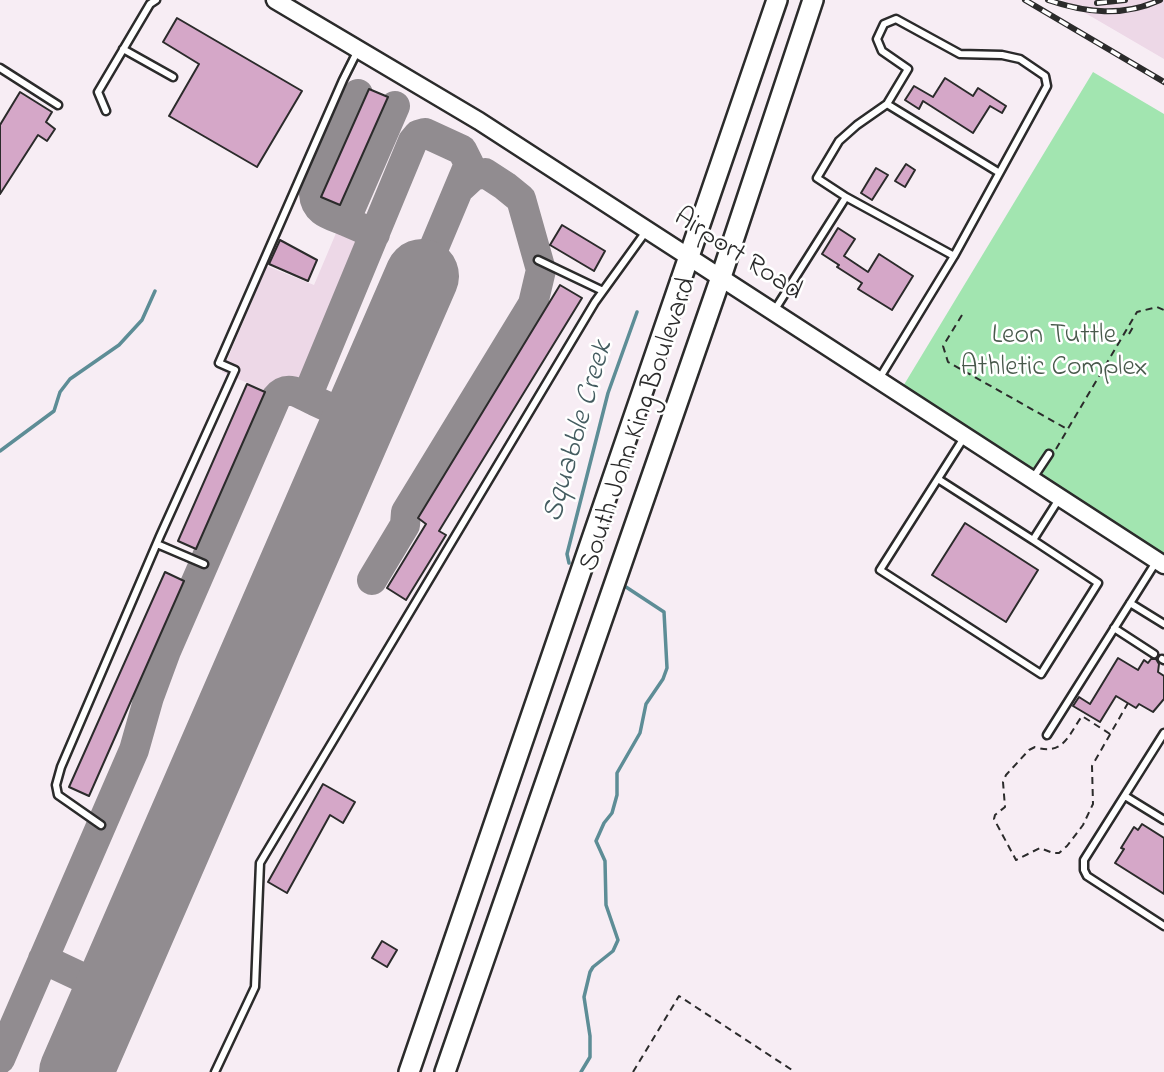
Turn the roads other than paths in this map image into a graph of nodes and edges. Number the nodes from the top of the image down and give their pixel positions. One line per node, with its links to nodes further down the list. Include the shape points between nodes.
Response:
1 (156, 0): 5 (lane)
2 (275, 0): 6 (street, Airport Road)
3 (777, 0): 16 (main road, South John King Boulevard)
4 (813, 0): 18 (main road, South John King Boulevard)
5 (124, 49): 8 (lane); 11 (lane, via 98,92)
6 (359, 49): 14 (street, Airport Road); 28 (lane, via 219,363 234,370)
7 (0, 68): 10 (lane)
8 (173, 77)
9 (887, 104): 12 (lane); 12 (lane, via 908,69 882,51 877,39 884,24 896,19 960,54 1002,55 1028,63 1045,76 1046,86); 13 (lane, via 839,142 817,178)
10 (58, 106)
11 (106, 111)
12 (998, 172): 15 (lane)
13 (846, 197): 15 (lane); 20 (lane)
14 (648, 230): 16 (street, Airport Road); 19 (lane)
15 (954, 256): 21 (lane)
16 (689, 257): 18 (street, Airport Road); 40 (main road, South John King Boulevard)
17 (538, 260): 19 (lane)
18 (721, 277): 20 (street, Airport Road); 41 (main road, South John King Boulevard)
19 (603, 291): 43 (lane, via 260,863 255,987)
20 (774, 311): 21 (street, Airport Road)
21 (879, 379): 22 (street, Airport Road)
22 (965, 435): 24 (lane); 25 (street, Airport Road)
23 (1051, 454): 25 (lane)
24 (938, 479): 27 (lane); 27 (lane, via 880,570 1041,674 1098,583)
25 (1032, 479): 26 (street, Airport Road)
26 (1060, 497): 27 (lane); 29 (street, Airport Road)
27 (1033, 540)
28 (157, 544): 30 (lane); 39 (lane, via 56,785 64,802)
29 (1160, 563): 31 (lane)
30 (204, 564)
31 (1130, 603): 32 (lane); 33 (lane)
32 (1164, 624)
33 (1114, 628): 34 (lane); 36 (lane)
34 (1154, 653)
35 (1164, 733): 37 (lane)
36 (1047, 735)
37 (1125, 796): 38 (lane); 42 (lane, via 1084,860 1084,870)
38 (1164, 820)
39 (101, 825)
40 (485, 855): 41 (main road); 44 (main road, South John King Boulevard)
41 (515, 866): 45 (main road, South John King Boulevard)
42 (1164, 926)
43 (215, 1072)
44 (409, 1072)
45 (445, 1072)

